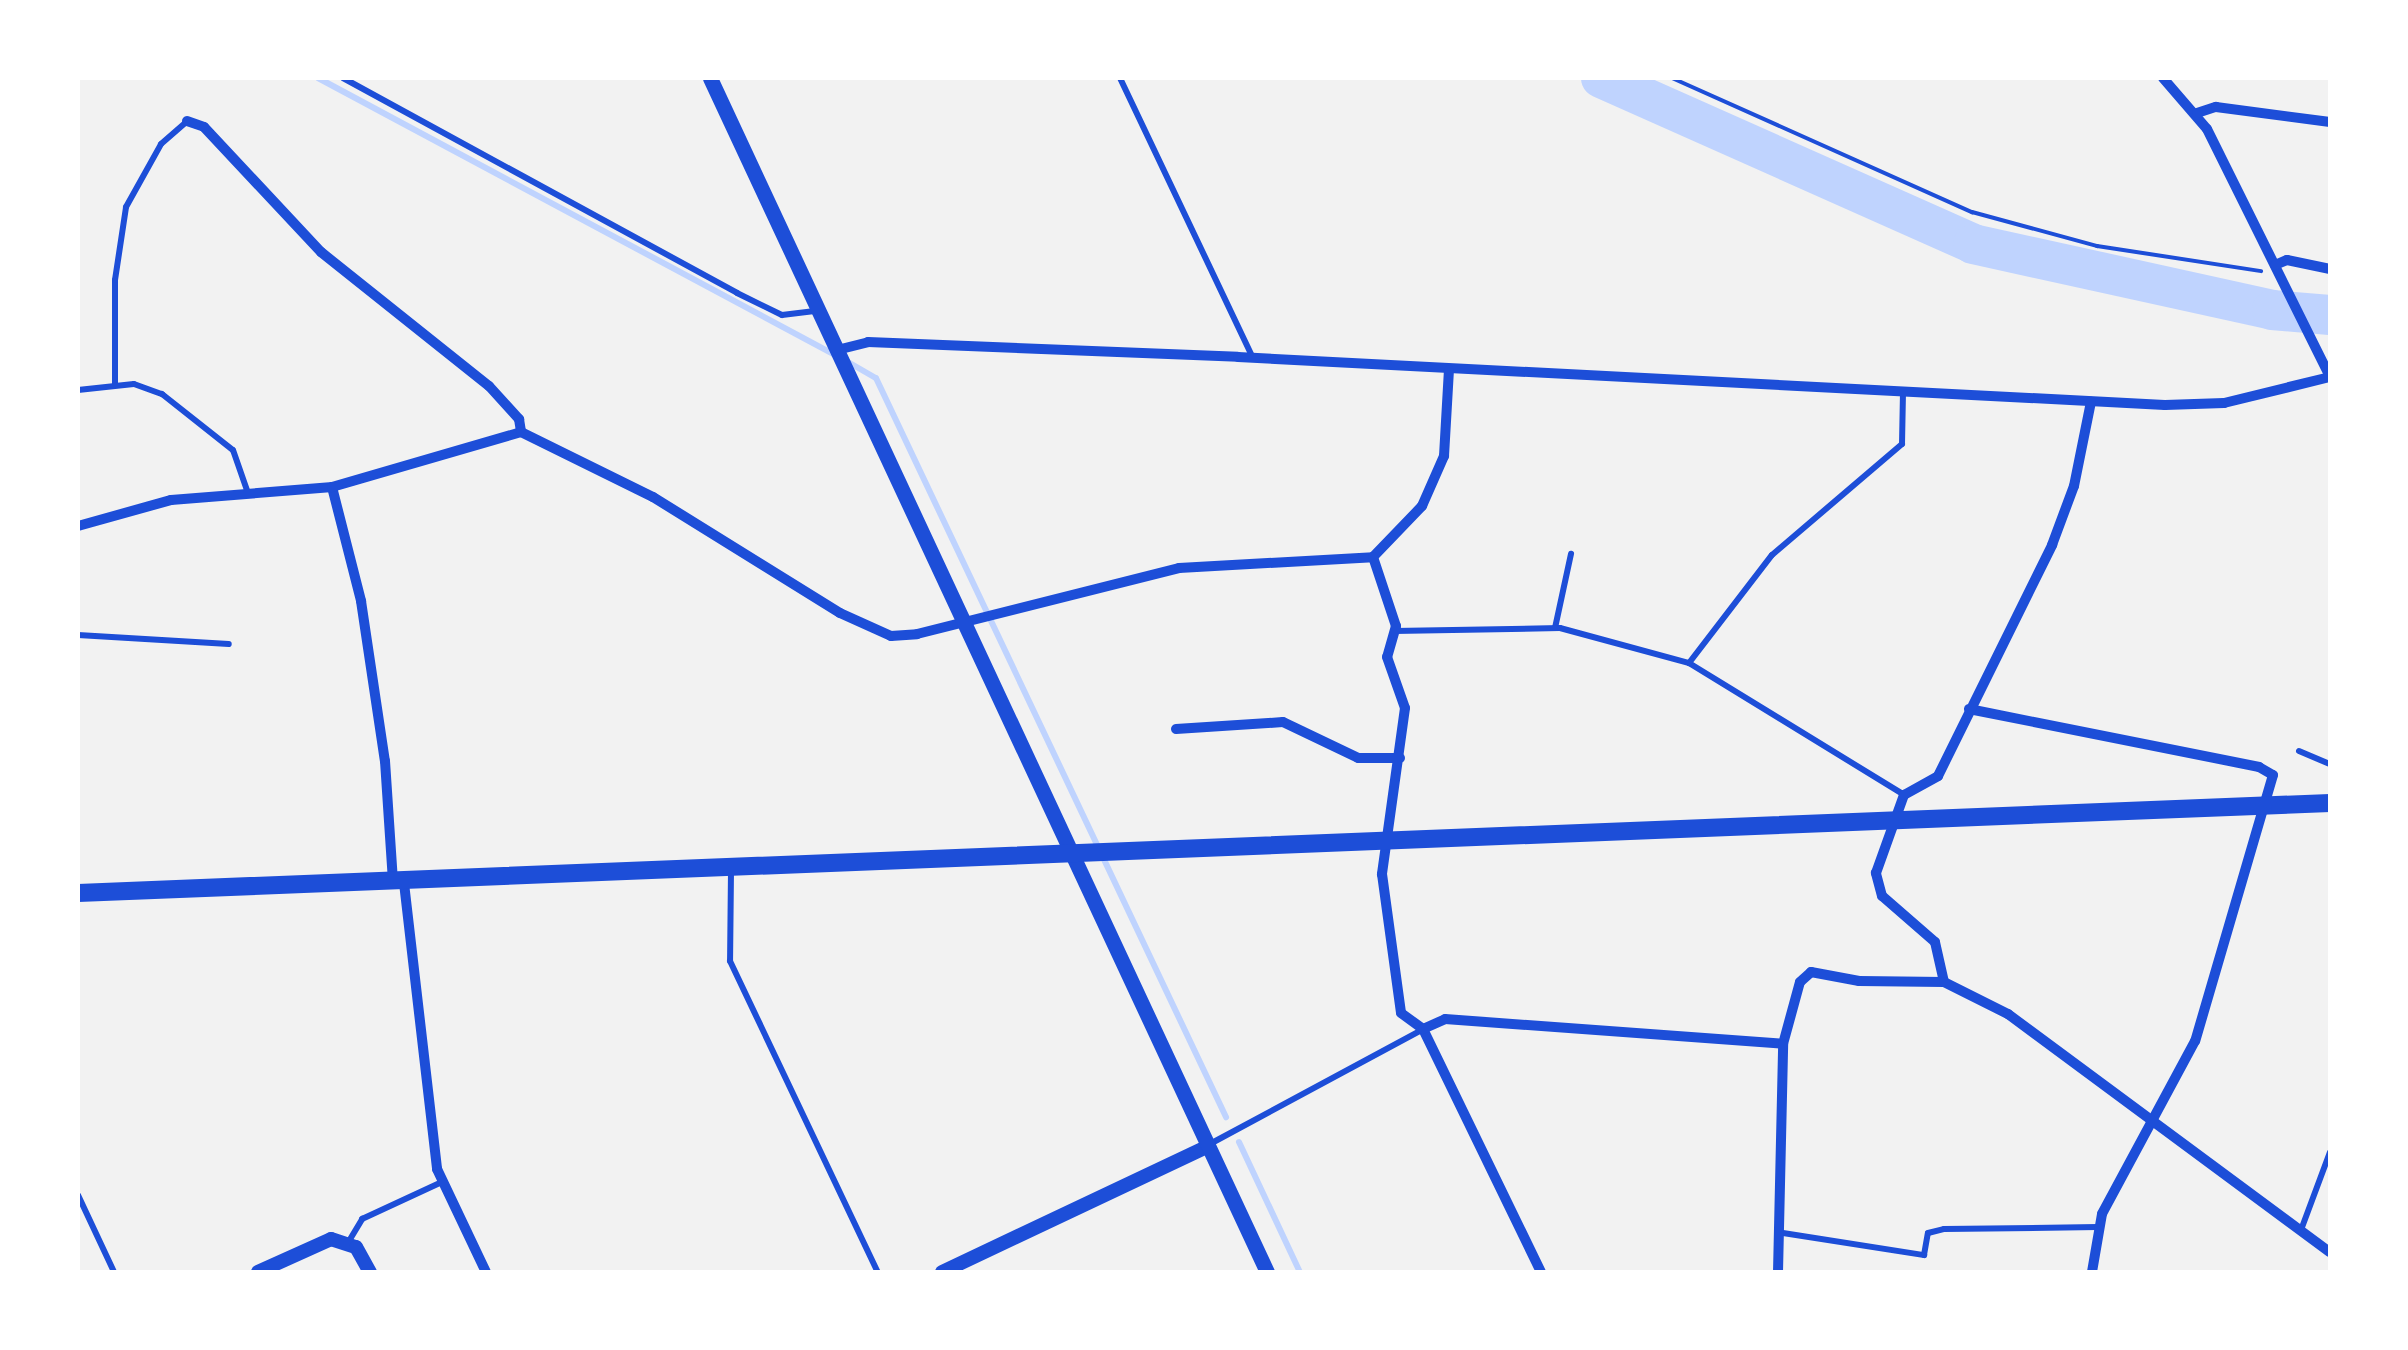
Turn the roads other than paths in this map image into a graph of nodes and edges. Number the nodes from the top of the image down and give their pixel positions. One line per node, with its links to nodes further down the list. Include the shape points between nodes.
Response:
1 (342, 78): 10 (lane, via 737,293 782,315)
2 (710, 78): 10 (main road)
3 (1120, 78): 12 (lane)
4 (2163, 78): 5 (street)
5 (2197, 112): 7 (street, via 2216,107); 8 (street)
6 (187, 121): 15 (lane, via 161,144 126,207 115,280); 19 (street, via 204,127 321,252 489,386 519,420)
7 (2330, 122)
8 (2274, 265): 9 (street, via 2288,260); 14 (street)
9 (2330, 269)
10 (818, 311): 11 (main road)
11 (838, 350): 12 (street, via 868,342); 25 (main road)
12 (1252, 357): 13 (street)
13 (1448, 370): 17 (street); 24 (street, via 1444,456 1422,506)
14 (2330, 377): 18 (street, via 2224,403)
15 (115, 384): 16 (lane); 21 (lane, via 150,387 233,450)
16 (78, 390)
17 (1903, 392): 18 (street); 30 (lane, via 1902,444 1772,556)
18 (2091, 402): 31 (street, via 2074,486 2052,545)
19 (520, 432): 20 (street); 25 (street, via 653,497 840,613 891,636)
20 (332, 487): 21 (street); 43 (street, via 361,601)
21 (248, 494): 22 (street, via 172,500)
22 (78, 526)
23 (1571, 554): 26 (lane)
24 (1374, 557): 25 (street, via 1180,568); 27 (street)
25 (960, 622): 41 (main road)
26 (1556, 628): 27 (lane); 30 (lane)
27 (1394, 631): 34 (street, via 1387,656 1405,708)
28 (78, 635): 29 (lane)
29 (230, 644)
30 (1688, 663): 36 (lane)
31 (1970, 709): 36 (street, via 1938,776); 38 (street, via 2259,767 2274,775)
32 (1176, 729): 34 (street, via 1283,722 1358,758)
33 (2298, 751): 35 (lane)
34 (1400, 758): 40 (street)
35 (2330, 764)
36 (1904, 795): 39 (street)
37 (2330, 803): 38 (main road)
38 (2262, 805): 39 (main road); 48 (street, via 2237,916 2195,1041)
39 (1893, 822): 40 (main road); 45 (street, via 1876,873 1882,896 1936,942)
40 (1385, 844): 41 (main road); 46 (street, via 1382,874 1400,1014)
41 (1073, 856): 42 (main road); 49 (main road)
42 (731, 870): 43 (main road); 62 (lane, via 730,961)
43 (399, 883): 44 (main road); 51 (street)
44 (78, 893)
45 (1944, 982): 47 (street, via 1858,981 1811,972 1800,982); 48 (street, via 2008,1014)
46 (1423, 1029): 47 (street, via 1444,1019); 49 (lane); 65 (street)
47 (1783, 1044): 54 (street)
48 (2153, 1124): 53 (street); 55 (street, via 2250,1187)
49 (1208, 1146): 63 (street); 64 (main road)
50 (2330, 1152): 55 (lane)
51 (442, 1182): 56 (lane, via 362,1219); 61 (street)
52 (78, 1195): 58 (lane)
53 (2098, 1228): 54 (lane, via 1944,1229 1928,1233 1924,1255); 67 (street)
54 (1783, 1232): 66 (street)
55 (2300, 1232): 57 (street)
56 (350, 1241): 59 (street, via 331,1239); 60 (street)
57 (2330, 1252)
58 (114, 1272)
59 (258, 1272)
60 (370, 1272)
61 (486, 1272)
62 (878, 1272)
63 (942, 1272)
64 (1267, 1272)
65 (1540, 1272)
66 (1778, 1272)
67 (2092, 1272)

